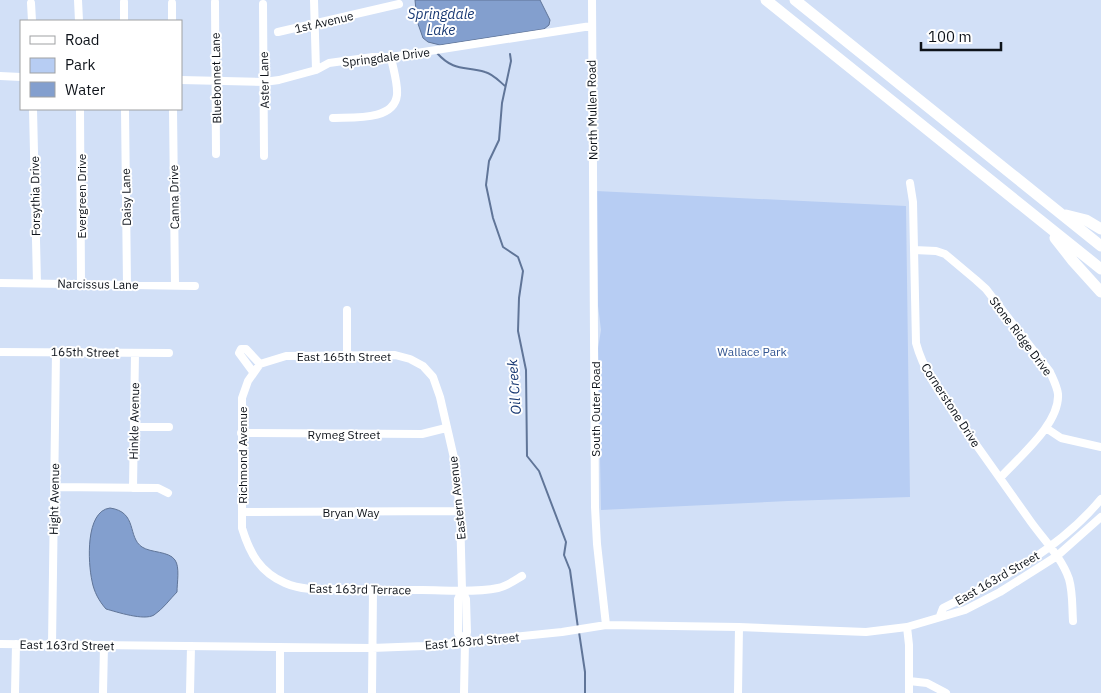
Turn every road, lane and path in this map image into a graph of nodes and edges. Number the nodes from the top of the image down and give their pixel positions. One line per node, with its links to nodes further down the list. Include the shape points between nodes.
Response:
1 (78, 0): 13 (street)
2 (314, 0): 16 (street)
3 (592, 0): 17 (street, North Mullen Road)
4 (766, 0): 36 (highway)
5 (795, 0): 35 (highway)
6 (124, 2): 14 (street)
7 (215, 2): 24 (street, Bluebonnet Lane)
8 (31, 3): 12 (street)
9 (172, 3): 15 (street)
10 (263, 4): 25 (street, Aster Lane)
11 (399, 4): 16 (street, 1st Avenue)
12 (32, 20)
13 (80, 20)
14 (124, 20)
15 (172, 20)
16 (314, 24): 18 (street, 1st Avenue); 20 (street)
17 (592, 26): 19 (street, Springdale Drive); 34 (street, North Mullen Road)
18 (278, 32)
19 (391, 57): 20 (street, Springdale Drive, via 329,63); 30 (street, via 397,96 390,110 380,115)
20 (316, 70): 25 (street, Springdale Drive)
21 (0, 76): 22 (street)
22 (20, 77)
23 (182, 80): 24 (street, Springdale Drive)
24 (216, 81): 25 (street, Springdale Drive); 31 (street, Bluebonnet Lane)
25 (264, 82): 32 (street, Aster Lane)
26 (33, 110): 42 (street, Forsythia Drive)
27 (80, 110): 43 (street, Evergreen Drive)
28 (125, 110): 44 (street, Daisy Lane)
29 (173, 110): 45 (street, Canna Drive)
30 (333, 118)
31 (216, 154)
32 (264, 156)
33 (910, 182): 39 (street, Cornerstone Drive)
34 (593, 193): 78 (street, South Outer Road, via 595,507)
35 (1060, 213): 37 (highway, via 1086,220); 38 (highway)
36 (1046, 224): 40 (highway); 47 (highway, via 1072,261)
37 (1101, 229)
38 (1101, 246)
39 (914, 250): 60 (street, Stone Ridge Drive, via 945,254 976,280 1050,372 1058,395); 63 (street, Cornerstone Drive, via 916,343 920,357)
40 (1101, 269)
41 (0, 283): 42 (street, Narcissus Lane)
42 (37, 283): 43 (street, Narcissus Lane)
43 (81, 284): 44 (street, Narcissus Lane)
44 (127, 285): 45 (street, Narcissus Lane)
45 (175, 285): 46 (street, Narcissus Lane)
46 (195, 286)
47 (1101, 292)
48 (347, 310): 53 (street)
49 (0, 352): 50 (street, 165th Street)
50 (56, 352): 51 (street, 165th Street); 64 (street, Hight Avenue)
51 (135, 353): 52 (street, 165th Street); 57 (street, Hinkle Avenue)
52 (170, 353)
53 (347, 355): 54 (street, East 165th Street, via 286,356); 56 (street, East 165th Street, via 396,355 423,366)
54 (260, 364): 55 (street); 55 (street, via 246,349 241,349 241,358)
55 (253, 372): 61 (street, Richmond Avenue, via 242,398)
56 (433, 377): 59 (street, Eastern Avenue)
57 (134, 426): 58 (street); 65 (street, Hinkle Avenue)
58 (169, 427)
59 (446, 428): 61 (street, Rymeg Street, via 422,434); 68 (street, Eastern Avenue, via 454,458)
60 (1046, 428): 62 (street, via 1061,438); 63 (street, Stone Ridge Drive)
61 (241, 433): 69 (street, Richmond Avenue)
62 (1101, 447)
63 (1000, 478): 71 (street, Cornerstone Drive)
64 (54, 487): 65 (street); 84 (street, Hight Avenue)
65 (133, 488): 66 (street, via 158,488)
66 (168, 493)
67 (1101, 499): 71 (street, East 163rd Street, via 1081,521)
68 (460, 511): 69 (street, Bryan Way); 75 (street, Eastern Avenue)
69 (242, 512): 74 (street, East 163rd Terrace, via 242,528 248,547 256,562 269,574 306,589)
70 (1101, 517): 72 (street, East 163rd Street)
71 (1049, 546): 72 (street, Cornerstone Drive); 76 (street, East 163rd Street, via 1030,562 943,608)
72 (1057, 556): 76 (street, East 163rd Street, via 965,610); 77 (street, Cornerstone Drive, via 1068,578)
73 (522, 576): 75 (street, East 163rd Terrace, via 497,588)
74 (373, 590): 75 (street, East 163rd Terrace); 88 (street)
75 (462, 590): 81 (street, Eastern Avenue, via 458,599 458,633)
76 (940, 616): 80 (street, East 163rd Street)
77 (1073, 621)
78 (606, 625): 79 (street, East 163rd Street); 81 (street, East 163rd Street)
79 (739, 627): 80 (street, East 163rd Street, via 866,632); 96 (street)
80 (907, 627): 89 (street)
81 (465, 642): 88 (street, East 163rd Street); 95 (street, Eastern Avenue)
82 (0, 644): 83 (street, East 163rd Street)
83 (16, 644): 84 (street, East 163rd Street); 90 (street)
84 (52, 645): 85 (street, East 163rd Street)
85 (104, 645): 86 (street, East 163rd Street); 91 (street)
86 (191, 646): 87 (street, East 163rd Street); 92 (street)
87 (280, 647): 88 (street, East 163rd Street); 93 (street)
88 (372, 648): 94 (street)
89 (909, 681): 97 (street); 98 (street, via 927,683)
90 (15, 693)
91 (103, 693)
92 (190, 693)
93 (280, 693)
94 (372, 693)
95 (464, 693)
96 (738, 693)
97 (910, 693)
98 (946, 693)

